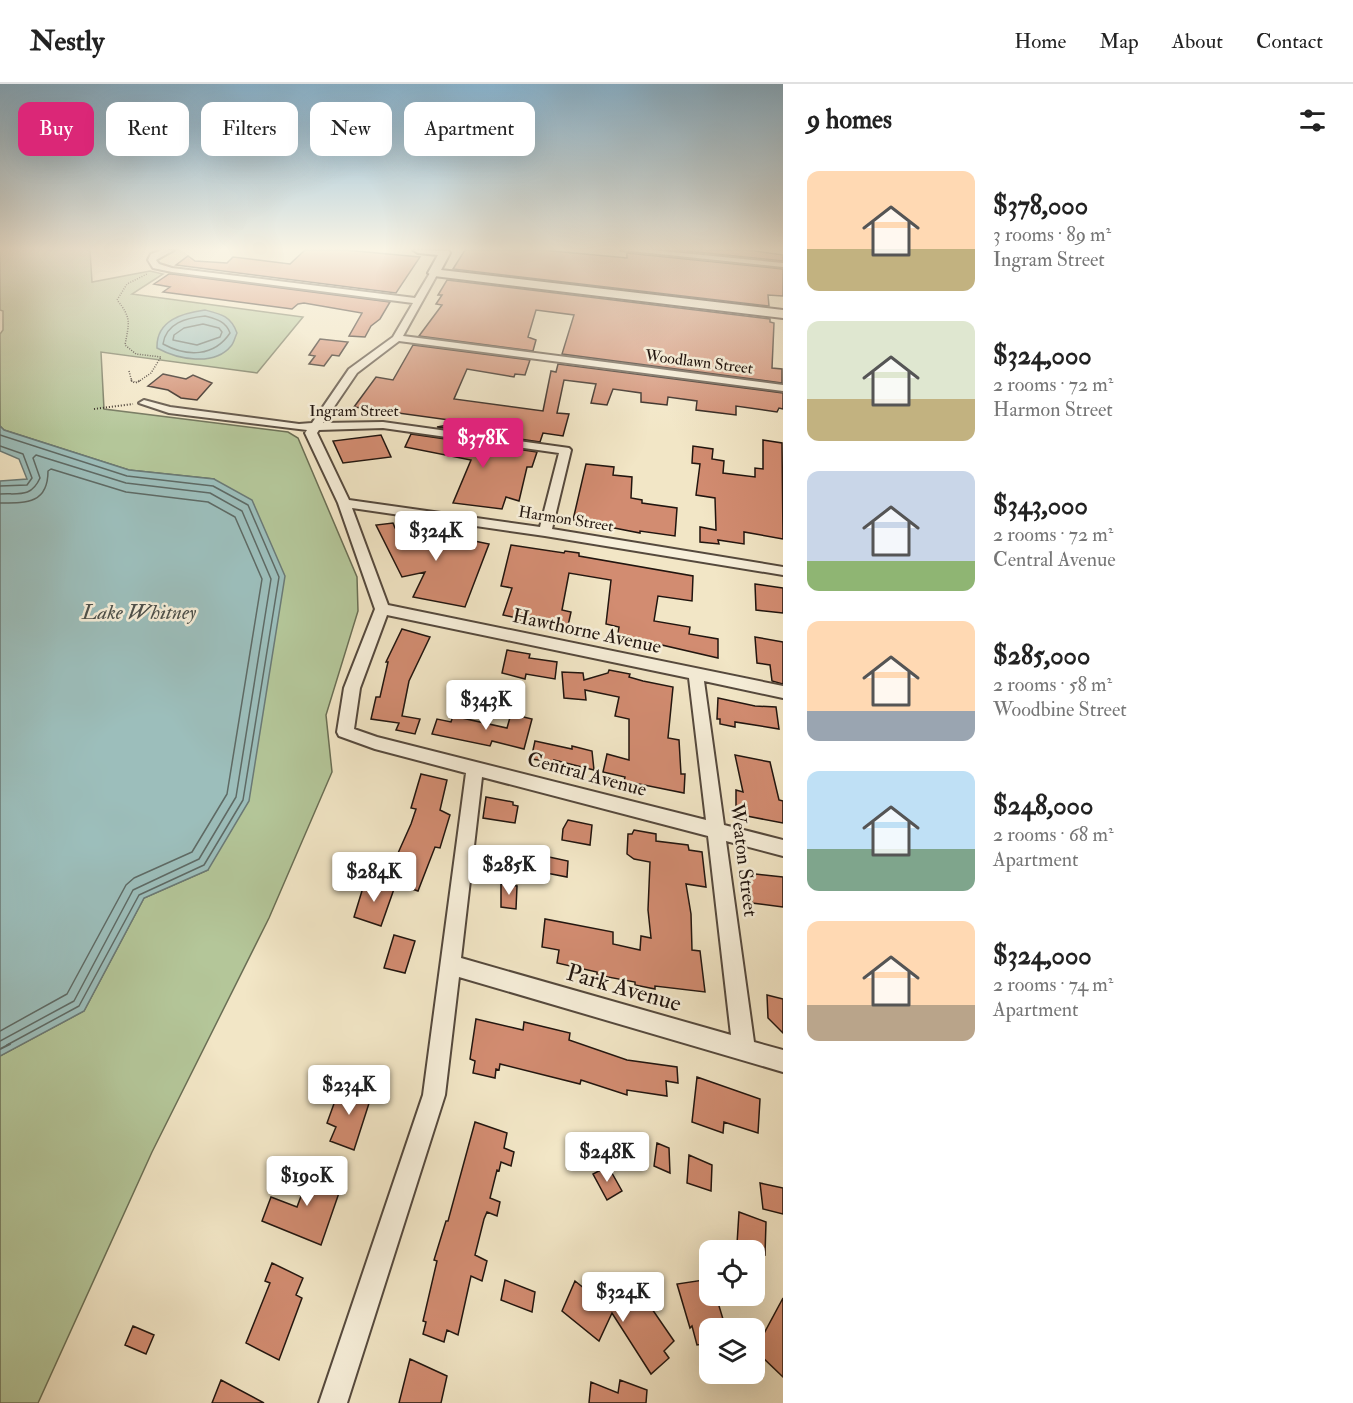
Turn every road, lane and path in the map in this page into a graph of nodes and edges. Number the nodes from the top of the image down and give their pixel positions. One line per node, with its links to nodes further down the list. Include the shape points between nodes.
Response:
1 (127, 312): 6 (path, via 125,345 136,354 161,357 141,380 131,381)
2 (412, 312): 5 (street)
3 (762, 312): 4 (main road)
4 (783, 314)
5 (397, 338): 7 (street, Woodlawn Street); 10 (street, via 353,371)
6 (129, 371)
7 (783, 388)
8 (144, 403): 9 (path); 10 (street, Ingram Street, via 169,410)
9 (94, 409)
10 (314, 427): 11 (street, via 311,433); 12 (street, Ingram Street, via 384,425 565,450)
11 (344, 503): 12 (street, Harmon Street); 14 (street)
12 (545, 532): 13 (street, Harmon Street)
13 (783, 571)
14 (382, 609): 15 (street, Hawthorne Avenue); 17 (street, Central Avenue, via 352,688 345,732)
15 (696, 676): 16 (street, Hawthorne Avenue); 18 (street, Weaton Street)
16 (783, 692)
17 (475, 768): 18 (street, Central Avenue); 20 (street)
18 (718, 831): 19 (street, Central Avenue); 21 (street, Weaton Street)
19 (783, 848)
20 (452, 965): 21 (street, Park Avenue); 23 (street, via 434,1095)
21 (744, 1049): 22 (street, Park Avenue)
22 (783, 1061)
23 (333, 1403)

